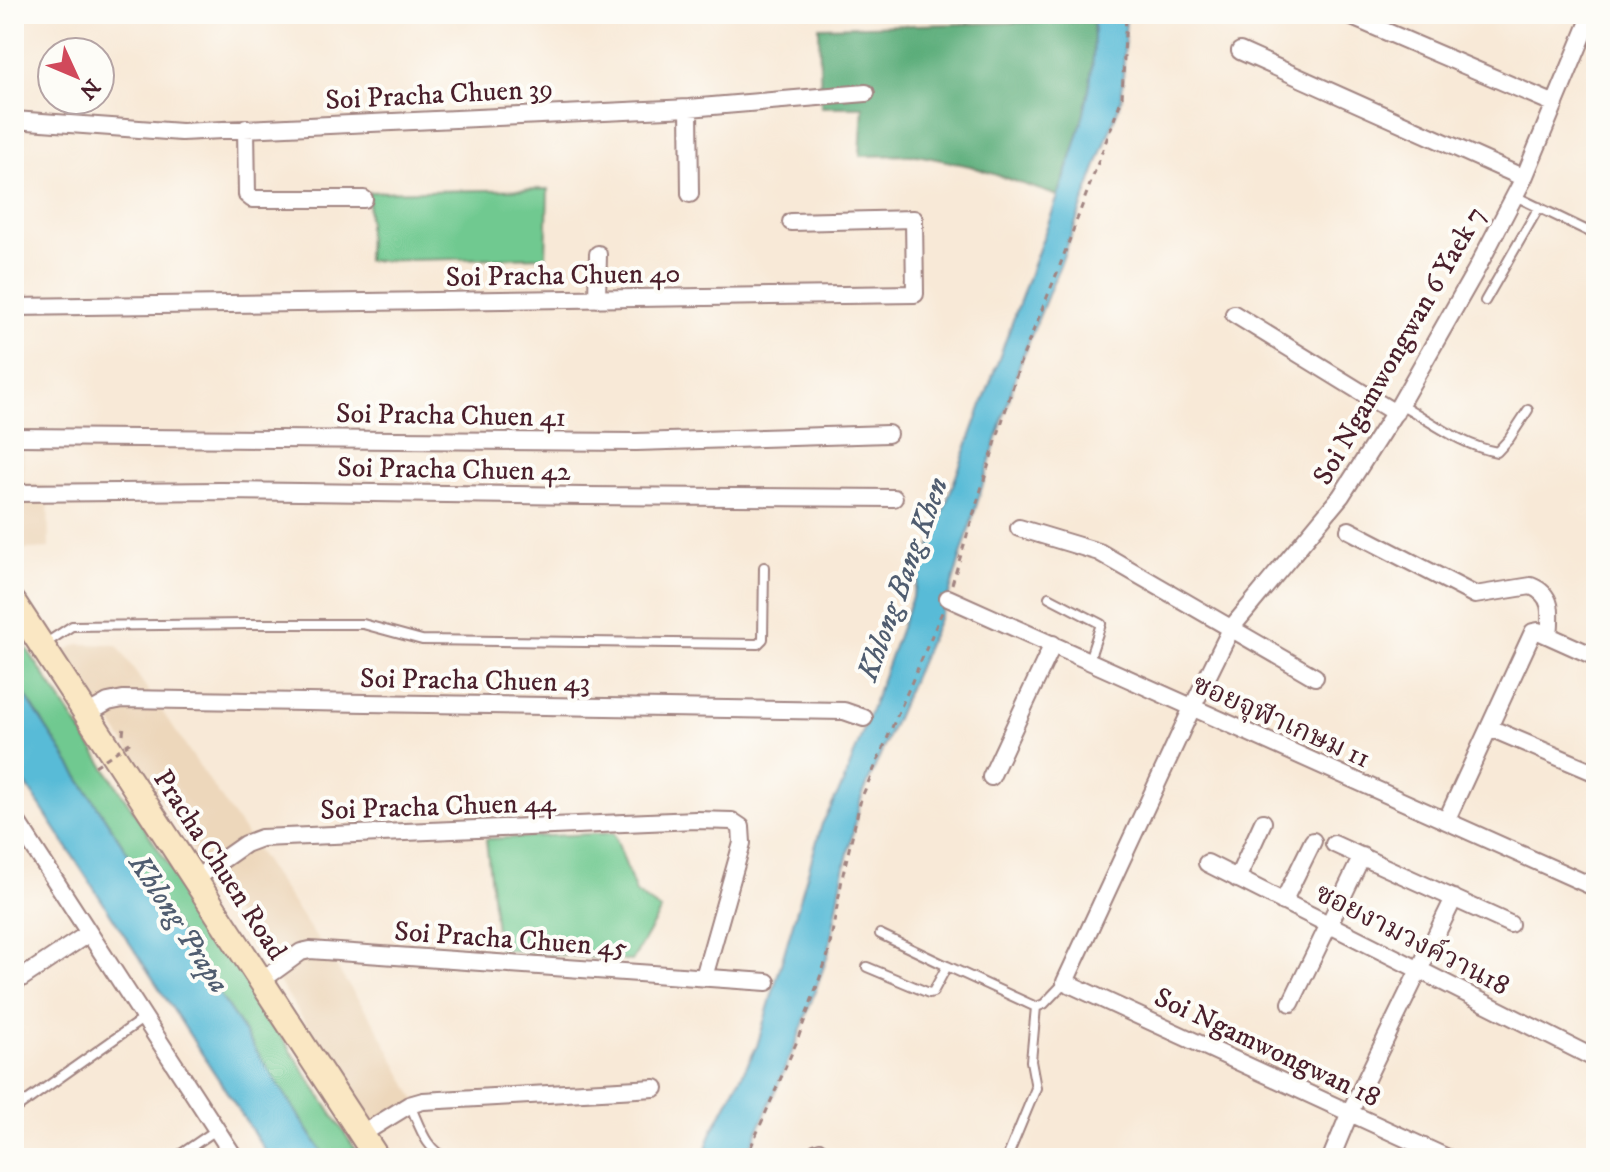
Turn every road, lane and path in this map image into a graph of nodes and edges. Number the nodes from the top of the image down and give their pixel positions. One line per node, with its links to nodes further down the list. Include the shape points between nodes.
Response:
1 (1345, 14): 5 (street)
2 (1592, 14): 5 (street, Soi Ngamwongwan 6 Yaek 7)
3 (1240, 51): 9 (street)
4 (866, 93): 6 (street, Soi Pracha Chuen 39)
5 (1555, 104): 9 (street, Soi Ngamwongwan 6 Yaek 7)
6 (689, 108): 8 (street, Soi Pracha Chuen 39); 10 (street)
7 (14, 120): 8 (street, Soi Pracha Chuen 39, via 181,132)
8 (246, 128): 12 (street, via 245,185 252,199)
9 (1524, 178): 11 (street, Soi Ngamwongwan 6 Yaek 7)
10 (690, 194)
11 (1515, 196): 13 (lane); 21 (street, Soi Ngamwongwan 6 Yaek 7)
12 (364, 199)
13 (1539, 207): 15 (lane); 18 (lane)
14 (791, 222): 17 (street, Soi Pracha Chuen 40, via 914,219 915,294)
15 (1596, 235)
16 (598, 254): 17 (street)
17 (597, 299): 19 (street, Soi Pracha Chuen 40)
18 (1485, 301)
19 (14, 307)
20 (1234, 314): 21 (street)
21 (1398, 408): 22 (lane, via 1497,452); 33 (street, Soi Ngamwongwan 6 Yaek 7, via 1341,496)
22 (1528, 410)
23 (888, 434): 24 (street, Soi Pracha Chuen 41, via 636,442)
24 (14, 437)
25 (14, 493): 26 (street, Soi Pracha Chuen 42)
26 (894, 498)
27 (1019, 528): 33 (street, via 1099,552)
28 (1349, 530): 34 (street, via 1475,595 1538,589 1549,601)
29 (764, 567): 36 (lane, via 763,639 758,644 427,640 363,624 249,624 72,626)
30 (1049, 597): 38 (lane, via 1101,624)
31 (948, 598): 35 (street, ซอยจุฬาเกษม 11)
32 (14, 603): 36 (main road, Pracha Chuen Road)
33 (1232, 627): 39 (street); 40 (street, Soi Ngamwongwan 6 Yaek 7)
34 (1549, 636): 37 (street); 43 (street, via 1538,631 1529,636)
35 (1053, 644): 38 (street, ซอยจุฬาเกษม 11); 47 (street)
36 (42, 646): 41 (main road, Pracha Chuen Road)
37 (1596, 657)
38 (1089, 660): 40 (street, ซอยจุฬาเกษม 11)
39 (1315, 677)
40 (1192, 708): 49 (street, ซอยจุฬาเกษม 11); 70 (street, Soi Ngamwongwan 6 Yaek 7)
41 (87, 714): 42 (street, Soi Pracha Chuen 43, via 123,699 844,711); 55 (main road, Pracha Chuen Road)
42 (864, 718)
43 (1490, 728): 46 (street); 49 (street)
44 (131, 742): 45 (path, bridge)
45 (95, 766)
46 (1596, 773)
47 (991, 777)
48 (14, 817): 62 (street)
49 (1446, 821): 57 (street, ซอยจุฬาเกษม 11)
50 (1263, 822): 56 (street)
51 (1313, 841): 59 (street)
52 (1334, 844): 53 (street)
53 (1362, 856): 58 (street); 61 (street)
54 (1207, 863): 56 (street, ซอยงามวงค์วาน18)
55 (195, 879): 67 (street, Soi Pracha Chuen 44, via 261,838 732,821 741,827 742,843); 68 (main road, Pracha Chuen Road)
56 (1237, 879): 59 (street, ซอยงามวงค์วาน18)
57 (1596, 888)
58 (1454, 898): 60 (street); 66 (street)
59 (1283, 902): 61 (street, ซอยงามวงค์วาน18)
60 (1510, 924)
61 (1328, 925): 66 (street, ซอยงามวงค์วาน18); 72 (street)
62 (89, 933): 71 (street); 74 (street)
63 (880, 934): 64 (lane)
64 (947, 966): 65 (lane, via 929,993); 73 (lane)
65 (867, 967)
66 (1418, 970): 75 (street, ซอยงามวงค์วาน18); 79 (street)
67 (704, 977): 68 (street, Soi Pracha Chuen 45, via 310,950); 69 (street, Soi Pracha Chuen 45)
68 (261, 981): 81 (main road, Pracha Chuen Road)
69 (767, 982)
70 (1065, 982): 73 (lane); 79 (street, Soi Ngamwongwan 18)
71 (14, 983)
72 (1291, 1003)
73 (1036, 1007): 88 (lane, via 1031,1061 1036,1088)
74 (144, 1018): 78 (lane); 80 (street)
75 (1596, 1059)
76 (655, 1088): 77 (street)
77 (409, 1105): 81 (street); 85 (lane, via 429,1145)
78 (14, 1110)
79 (1350, 1112): 89 (street); 90 (street, Soi Ngamwongwan 18)
80 (216, 1130): 82 (lane); 83 (street)
81 (362, 1134): 84 (main road, Pracha Chuen Road)
82 (175, 1158)
83 (235, 1158)
84 (377, 1158)
85 (448, 1158)
86 (807, 1158): 87 (lane, via 820,1147)
87 (835, 1158)
88 (1007, 1158)
89 (1331, 1158)
90 (1448, 1158)

